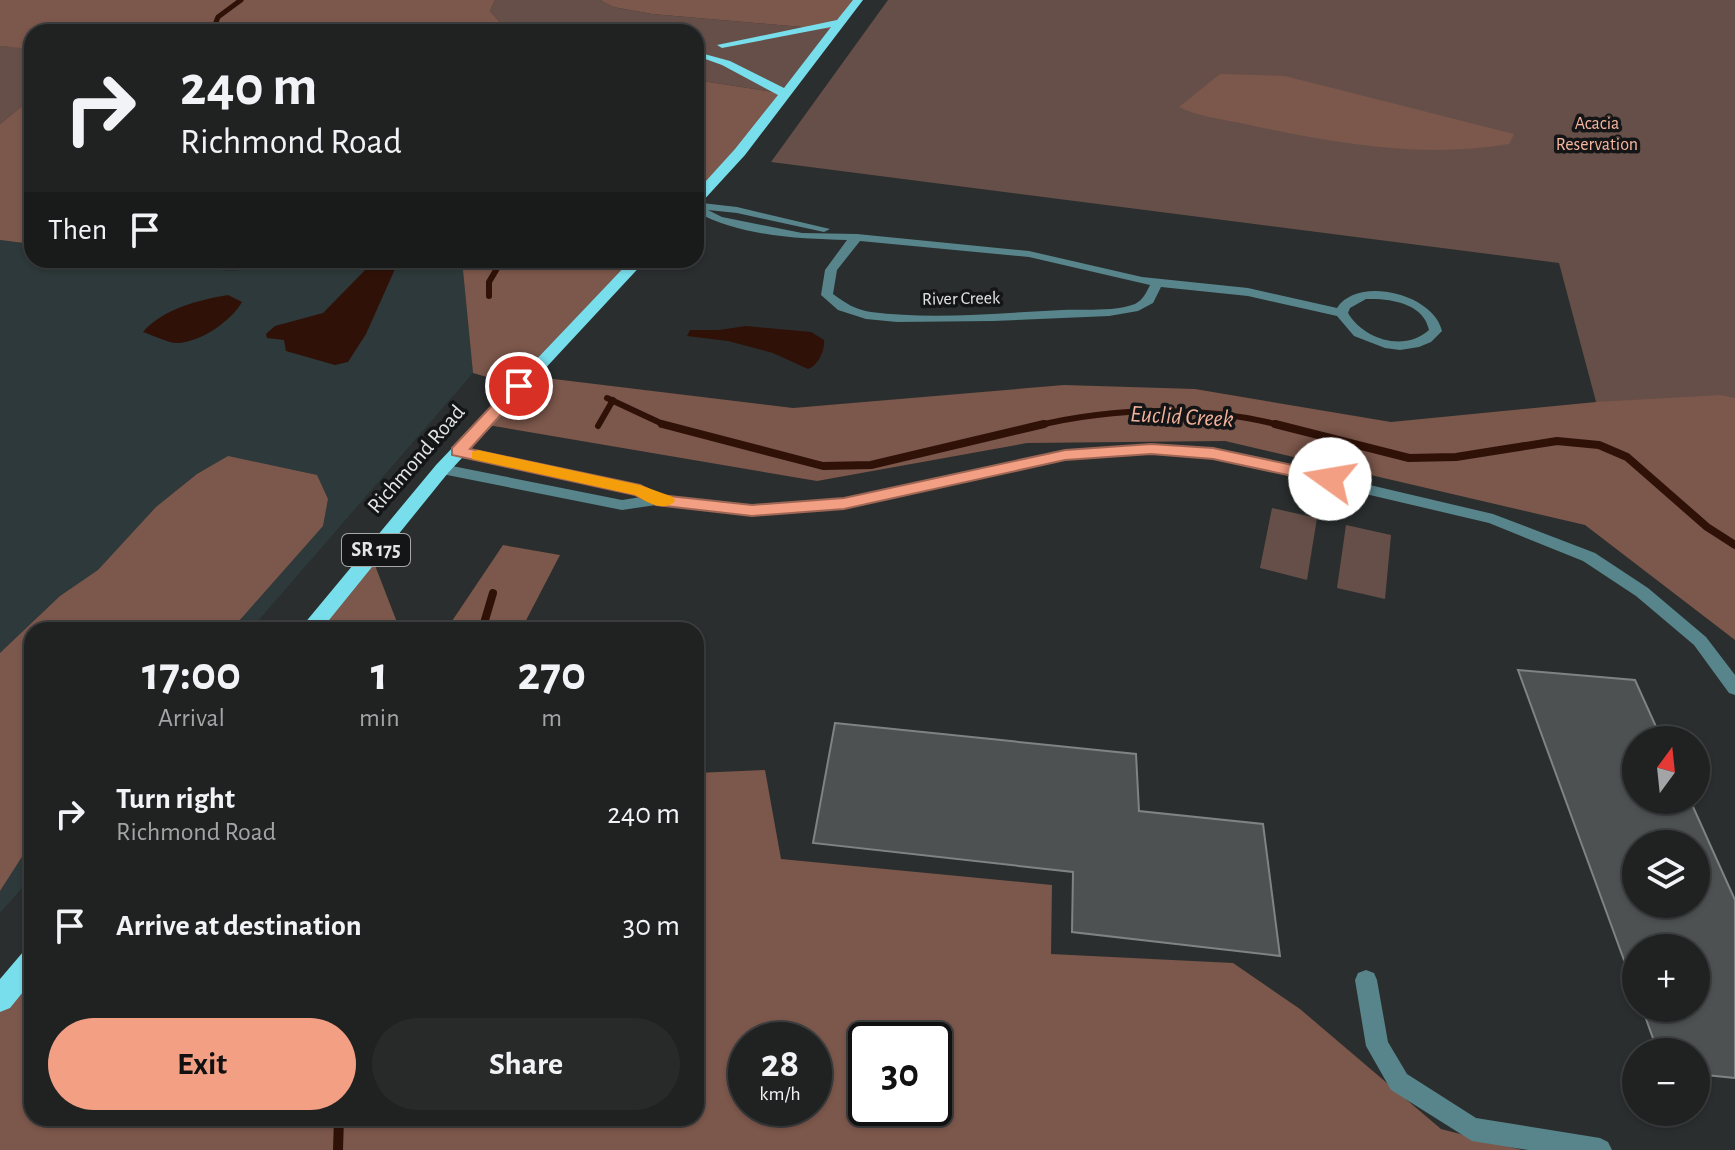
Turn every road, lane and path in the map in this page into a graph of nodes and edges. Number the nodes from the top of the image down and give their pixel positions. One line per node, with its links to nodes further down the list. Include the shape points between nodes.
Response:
1 (858, 0): 2 (main road)
2 (842, 22): 3 (main road); 5 (main road)
3 (722, 45)
4 (704, 55): 5 (main road)
5 (786, 94): 6 (main road)
6 (704, 195)
7 (704, 210): 8 (street, via 719,220 802,236)
8 (857, 237): 10 (street, via 1029,254); 10 (street, River Creek, via 831,268 827,295 866,315 952,318 1109,312 1138,307 1149,300)
9 (631, 268): 12 (main road, Richmond Road / SR 175)
10 (1157, 283): 11 (street, via 1248,292)
11 (1342, 313): 11 (street, via 1351,300 1392,297 1421,307 1431,315 1436,331 1422,343 1394,345 1363,336)
12 (458, 451): 13 (main road, Richmond Road / SR 175); 14 (street, via 640,490)
13 (442, 469): 14 (street, via 622,505); 15 (main road, Richmond Road / SR 175)
14 (656, 500): 16 (street, via 752,510 844,504 1065,455 1151,449 1213,453 1493,519 1589,557 1642,592 1700,641)
15 (316, 622)
16 (1735, 688)
17 (24, 970): 19 (main road)
18 (1366, 980): 20 (street, via 1377,1046 1399,1082 1472,1129)
19 (0, 999)
20 (1600, 1150)

